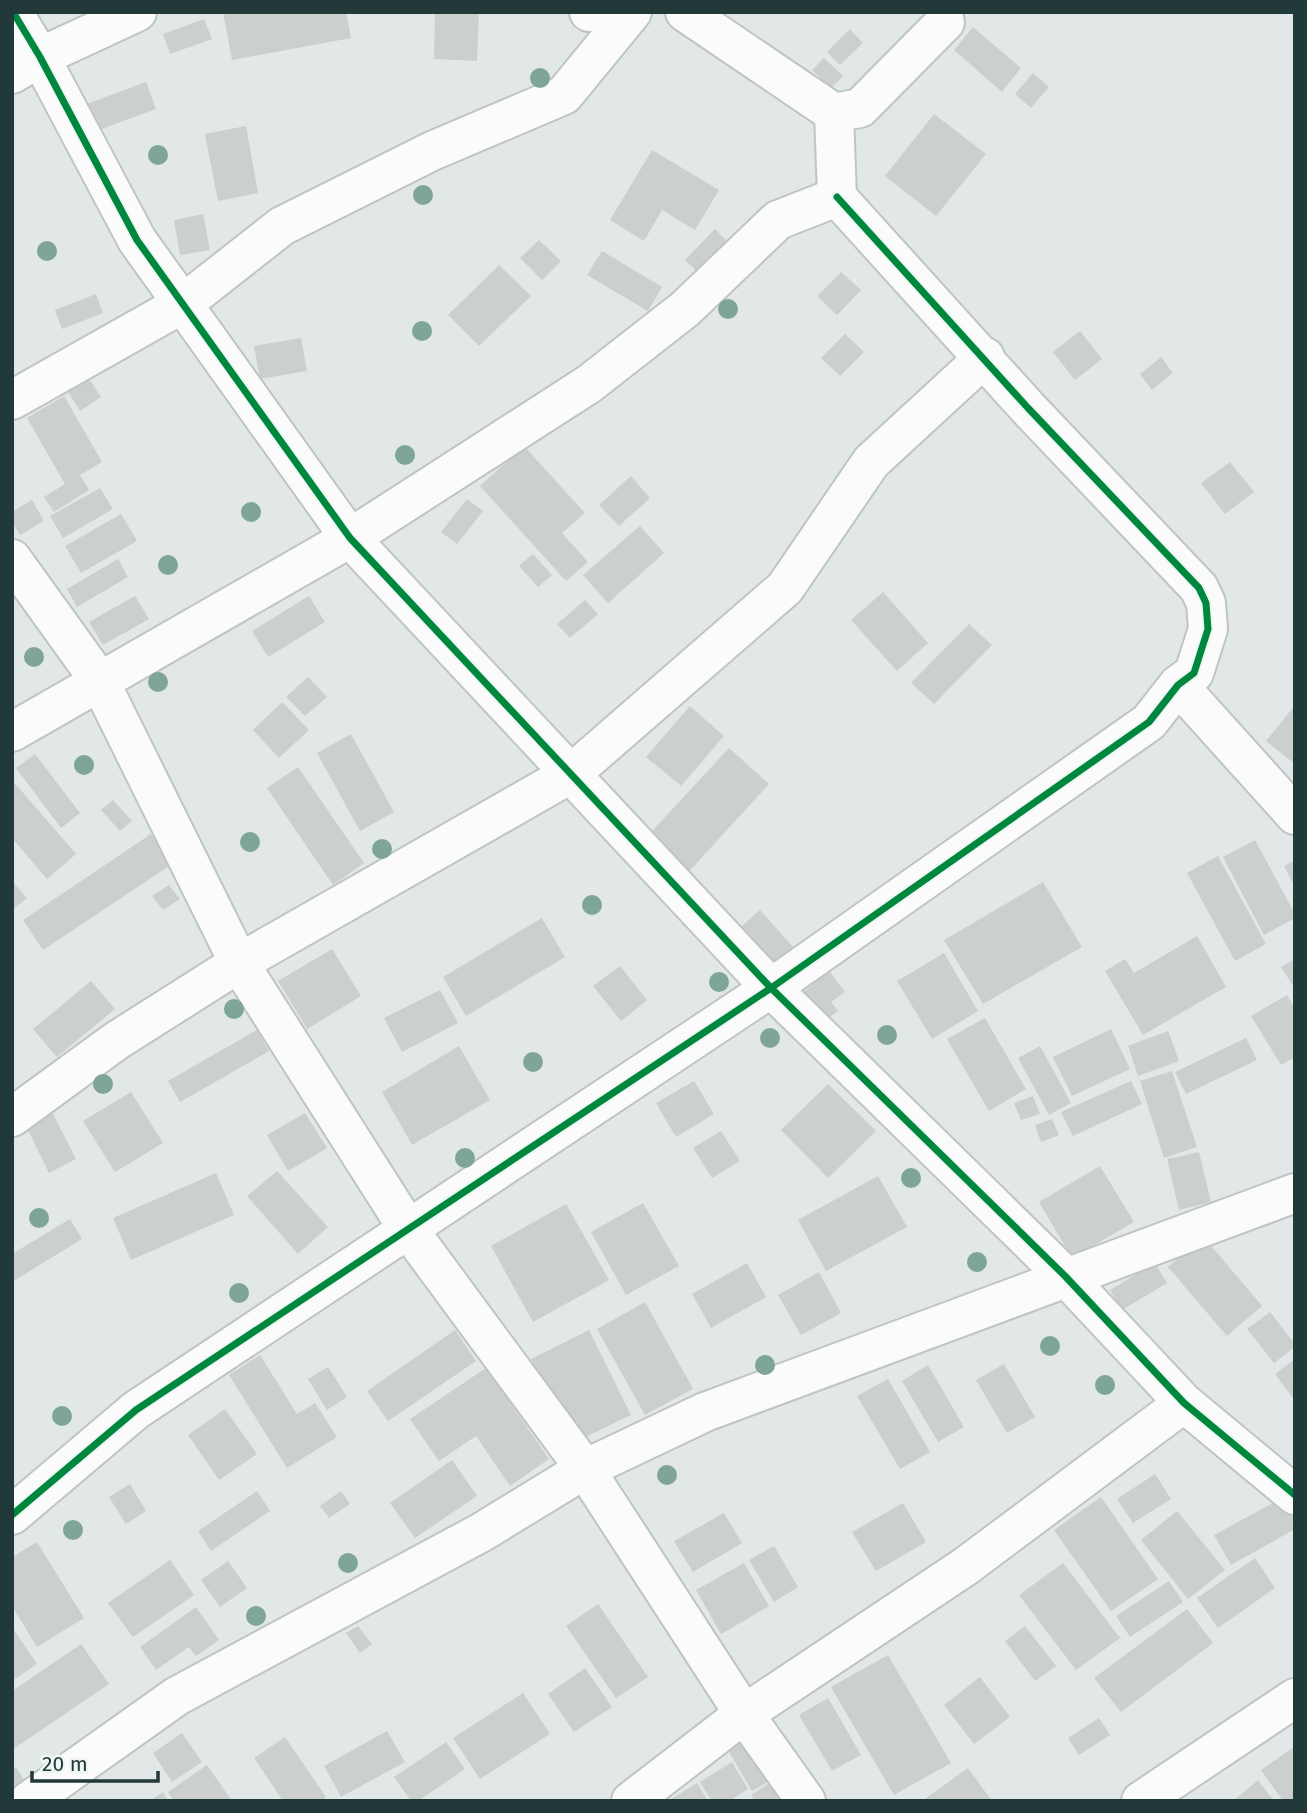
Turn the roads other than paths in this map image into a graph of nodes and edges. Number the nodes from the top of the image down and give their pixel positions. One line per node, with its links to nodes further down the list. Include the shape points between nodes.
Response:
1 (13, 12): 6 (street)
2 (137, 12): 6 (street)
3 (632, 12): 9 (street, via 565,95 432,151 282,226)
4 (685, 12): 7 (street)
5 (945, 22): 7 (street, via 860,108)
6 (26, 66): 9 (street, via 137,240)
7 (834, 113): 8 (street)
8 (837, 197): 10 (street); 12 (street, via 778,220 685,309 589,384)
9 (184, 303): 11 (street); 12 (street)
10 (985, 357): 15 (street, via 1199,588 1206,603 1208,629 1194,673); 17 (street, via 871,463 785,588)
11 (12, 400)
12 (350, 538): 14 (street); 17 (street)
13 (12, 559): 14 (street)
14 (99, 680): 16 (street); 19 (street)
15 (1178, 685): 18 (street); 20 (street, via 1149,722)
16 (12, 732)
17 (572, 773): 19 (street); 20 (street)
18 (1295, 815)
19 (239, 963): 21 (street, via 116,1041); 23 (street)
20 (771, 988): 23 (street); 24 (street)
21 (12, 1117)
22 (1295, 1193): 24 (street)
23 (408, 1229): 26 (street); 28 (street, via 136,1410)
24 (1065, 1276): 25 (street); 26 (street, via 705,1412)
25 (1184, 1403): 27 (street); 30 (street, via 966,1566)
26 (585, 1469): 30 (street); 31 (street, via 482,1532 177,1696)
27 (1295, 1495)
28 (12, 1515)
29 (1295, 1698): 34 (street)
30 (744, 1714): 32 (street); 33 (street)
31 (29, 1801)
32 (631, 1801)
33 (806, 1801)
34 (1141, 1801)

